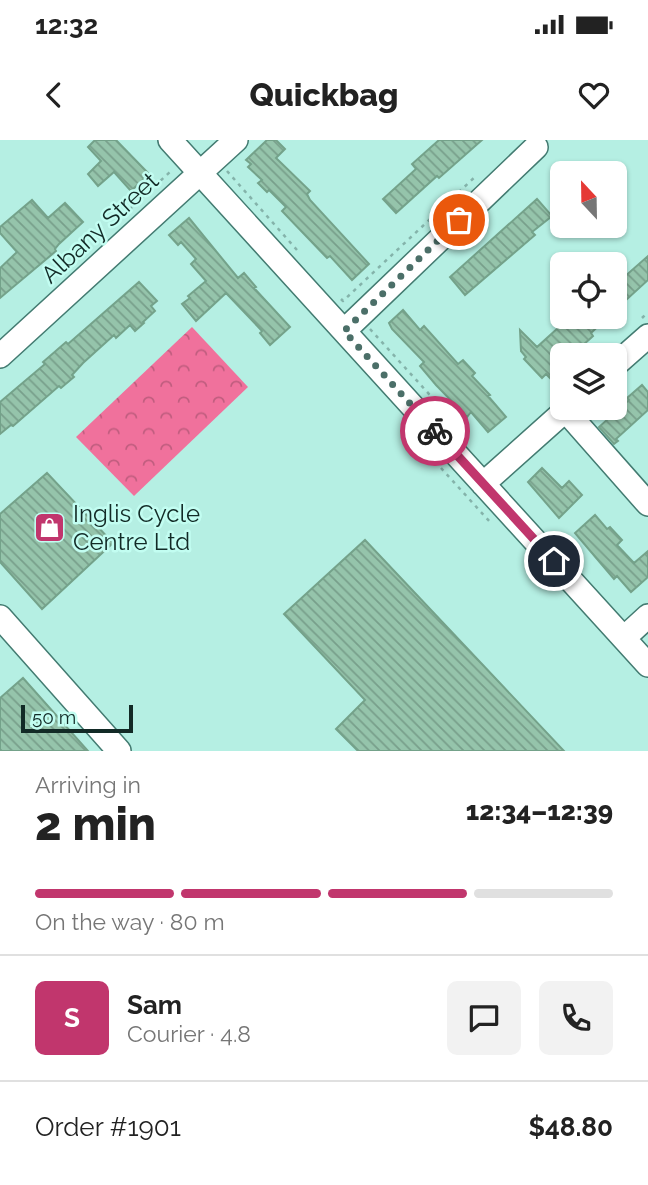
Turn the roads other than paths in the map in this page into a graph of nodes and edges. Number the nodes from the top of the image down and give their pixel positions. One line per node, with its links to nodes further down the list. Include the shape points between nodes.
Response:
1 (170, 140): 4 (street)
2 (236, 140): 4 (street, Albany Street)
3 (536, 146): 5 (street)
4 (199, 172): 5 (street); 8 (street, Albany Street)
5 (344, 331): 11 (street)
6 (648, 336): 7 (street)
7 (627, 355)
8 (0, 356)
9 (554, 420): 11 (street)
10 (575, 420): 12 (street)
11 (483, 484): 15 (street)
12 (648, 504)
13 (648, 616): 15 (street)
14 (0, 617): 17 (street)
15 (624, 638): 16 (street)
16 (648, 664)
17 (119, 751)

